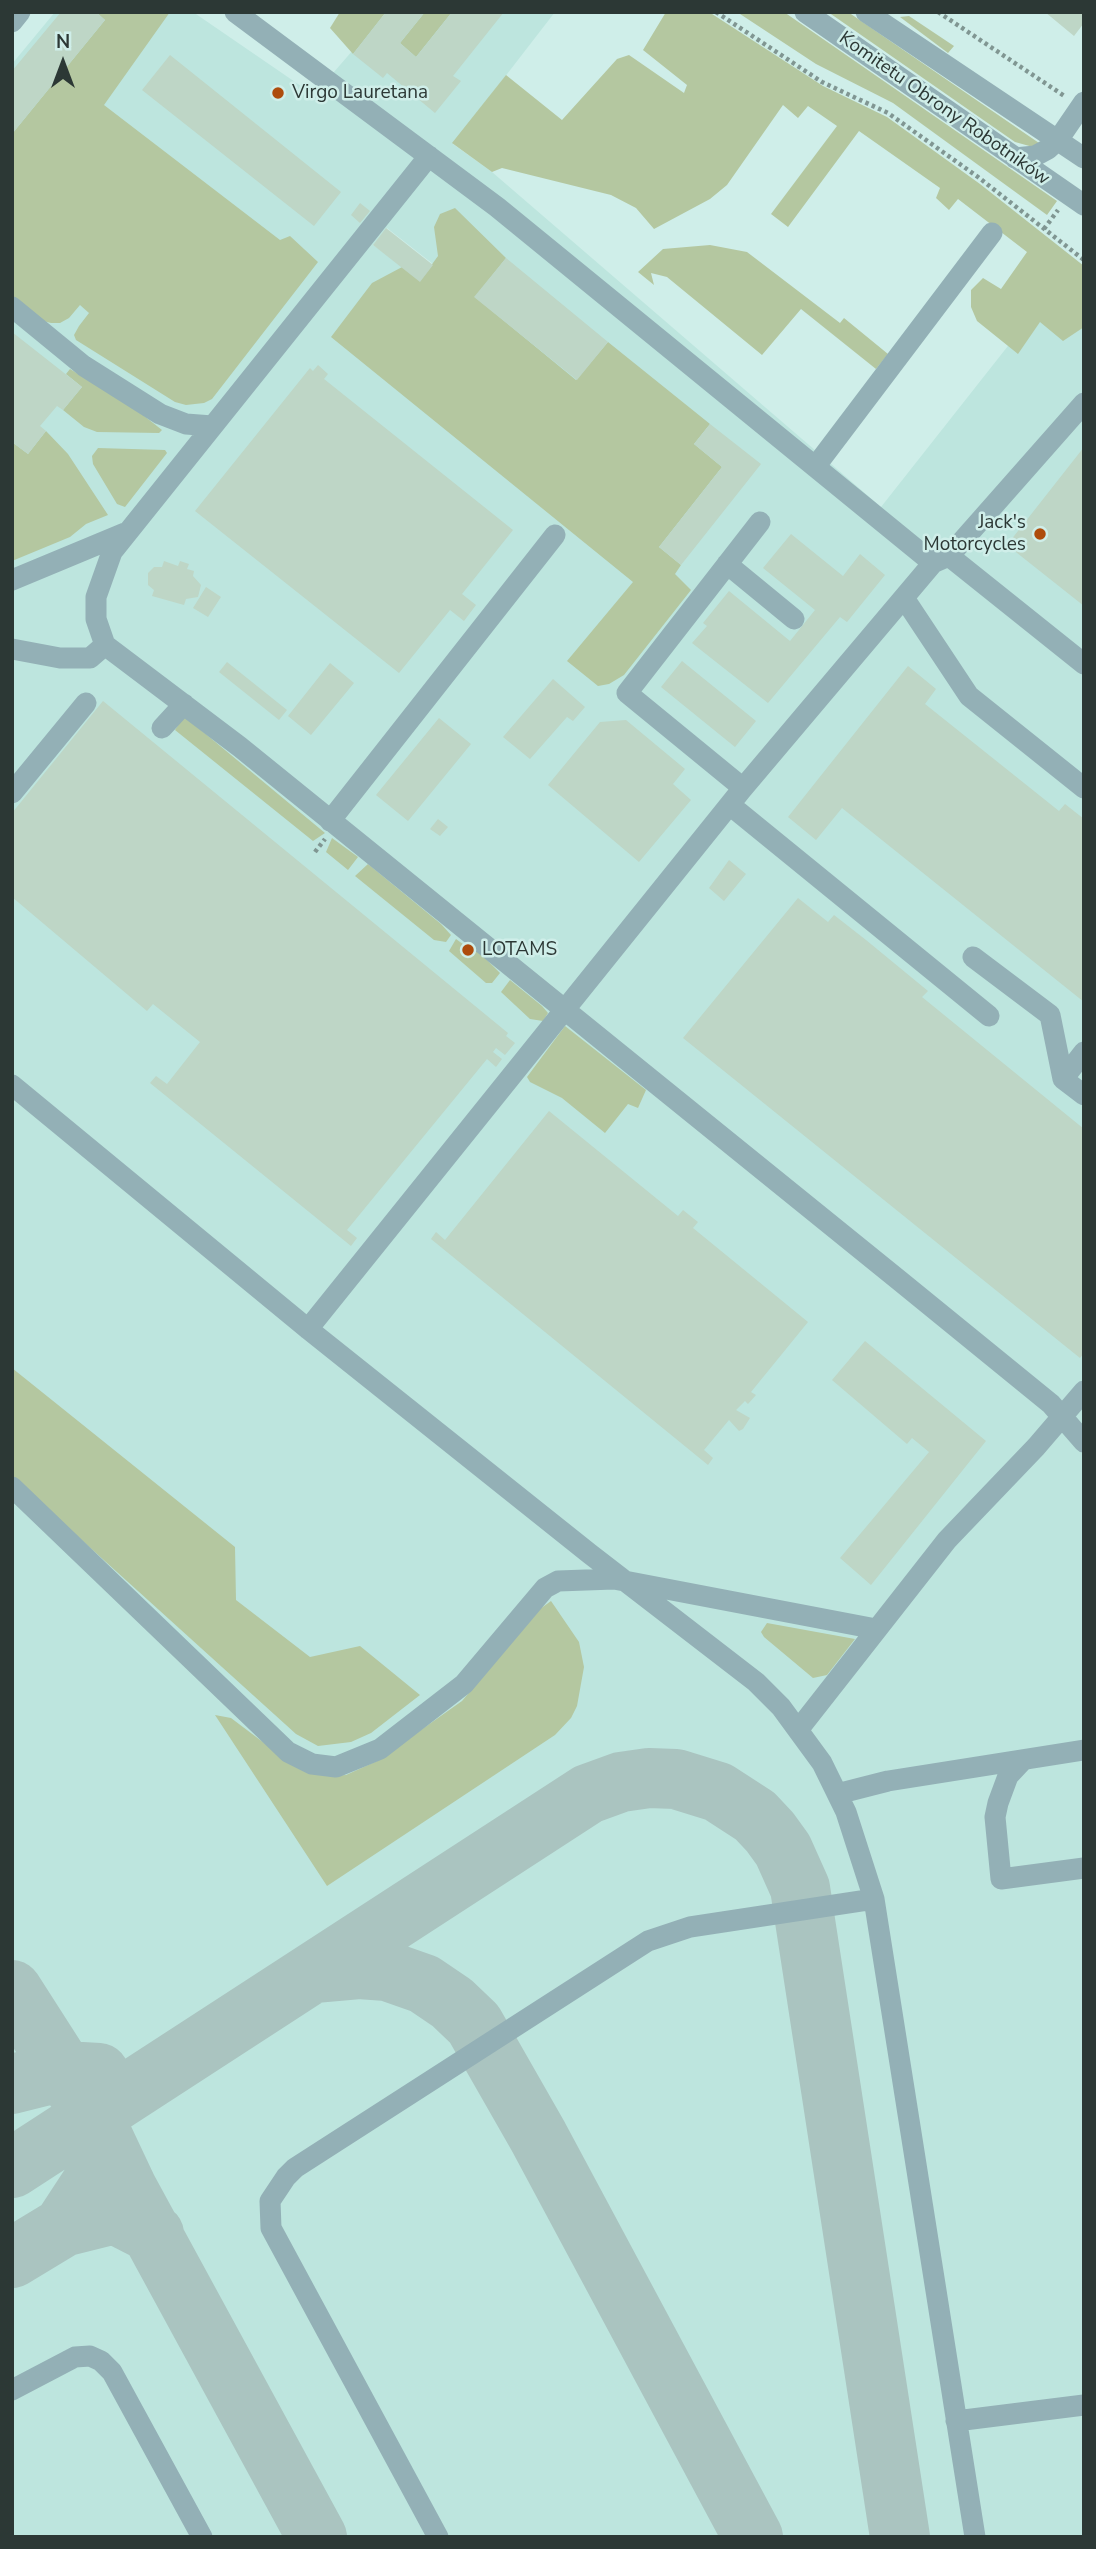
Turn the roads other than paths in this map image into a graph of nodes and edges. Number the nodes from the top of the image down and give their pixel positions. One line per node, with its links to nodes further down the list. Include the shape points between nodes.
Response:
1 (20, 12): 5 (street)
2 (235, 12): 8 (street)
3 (805, 12): 9 (street, Komitetu Obrony Robotników)
4 (866, 12): 7 (street, Komitetu Obrony Robotników)
5 (12, 22)
6 (1079, 102): 7 (street)
7 (1058, 140): 9 (street, via 1035,156); 10 (street, Komitetu Obrony Robotników)
8 (429, 156): 15 (street); 16 (street)
9 (1016, 158): 11 (street, Komitetu Obrony Robotników)
10 (1084, 158)
11 (1084, 205)
12 (992, 233): 16 (street)
13 (12, 307): 15 (street, via 84,366 160,415)
14 (1084, 403): 20 (street)
15 (212, 426): 18 (street)
16 (816, 467): 20 (street)
17 (760, 522): 21 (street)
18 (127, 532): 22 (street); 25 (street, via 112,552 96,597 96,620)
19 (555, 534): 35 (street)
20 (941, 559): 23 (street); 27 (street)
21 (727, 564): 24 (street); 31 (street, via 627,693)
22 (12, 580)
23 (904, 598): 31 (street); 32 (street, via 969,696)
24 (794, 619)
25 (104, 645): 26 (street, via 90,658); 29 (street)
26 (12, 649)
27 (1084, 664)
28 (86, 703): 33 (street)
29 (184, 704): 30 (street); 35 (street)
30 (162, 729)
31 (743, 788): 34 (street)
32 (1084, 788)
33 (12, 793)
34 (730, 805): 37 (street); 38 (street)
35 (330, 821): 37 (street)
36 (973, 957): 40 (street, via 1050,1015)
37 (565, 1009): 43 (street); 45 (street)
38 (989, 1016)
39 (1084, 1052): 40 (street)
40 (1063, 1079): 42 (street)
41 (12, 1085): 43 (street)
42 (1084, 1095)
43 (308, 1329): 48 (street)
44 (1084, 1391): 45 (street)
45 (1062, 1417): 46 (street); 49 (street, via 947,1540)
46 (1084, 1442)
47 (12, 1487): 48 (street, via 288,1752 312,1764 336,1768 380,1749 464,1684 545,1588 558,1581)
48 (626, 1582): 49 (street); 50 (street, via 756,1682)
49 (876, 1629): 50 (street)
50 (797, 1730): 53 (street, via 822,1763)
51 (1084, 1750): 52 (street)
52 (1023, 1760): 53 (street); 54 (street, via 1000,1791 995,1816 1001,1879)
53 (837, 1794): 55 (street)
54 (1084, 1868)
55 (874, 1899): 58 (street); 60 (street, via 690,1927 648,1941 286,2177 270,2201 271,2228)
56 (12, 2390): 59 (street, via 75,2357 101,2361 113,2372)
57 (1084, 2405): 58 (street)
58 (957, 2421): 61 (street)
59 (202, 2537)
60 (438, 2537)
61 (975, 2537)

